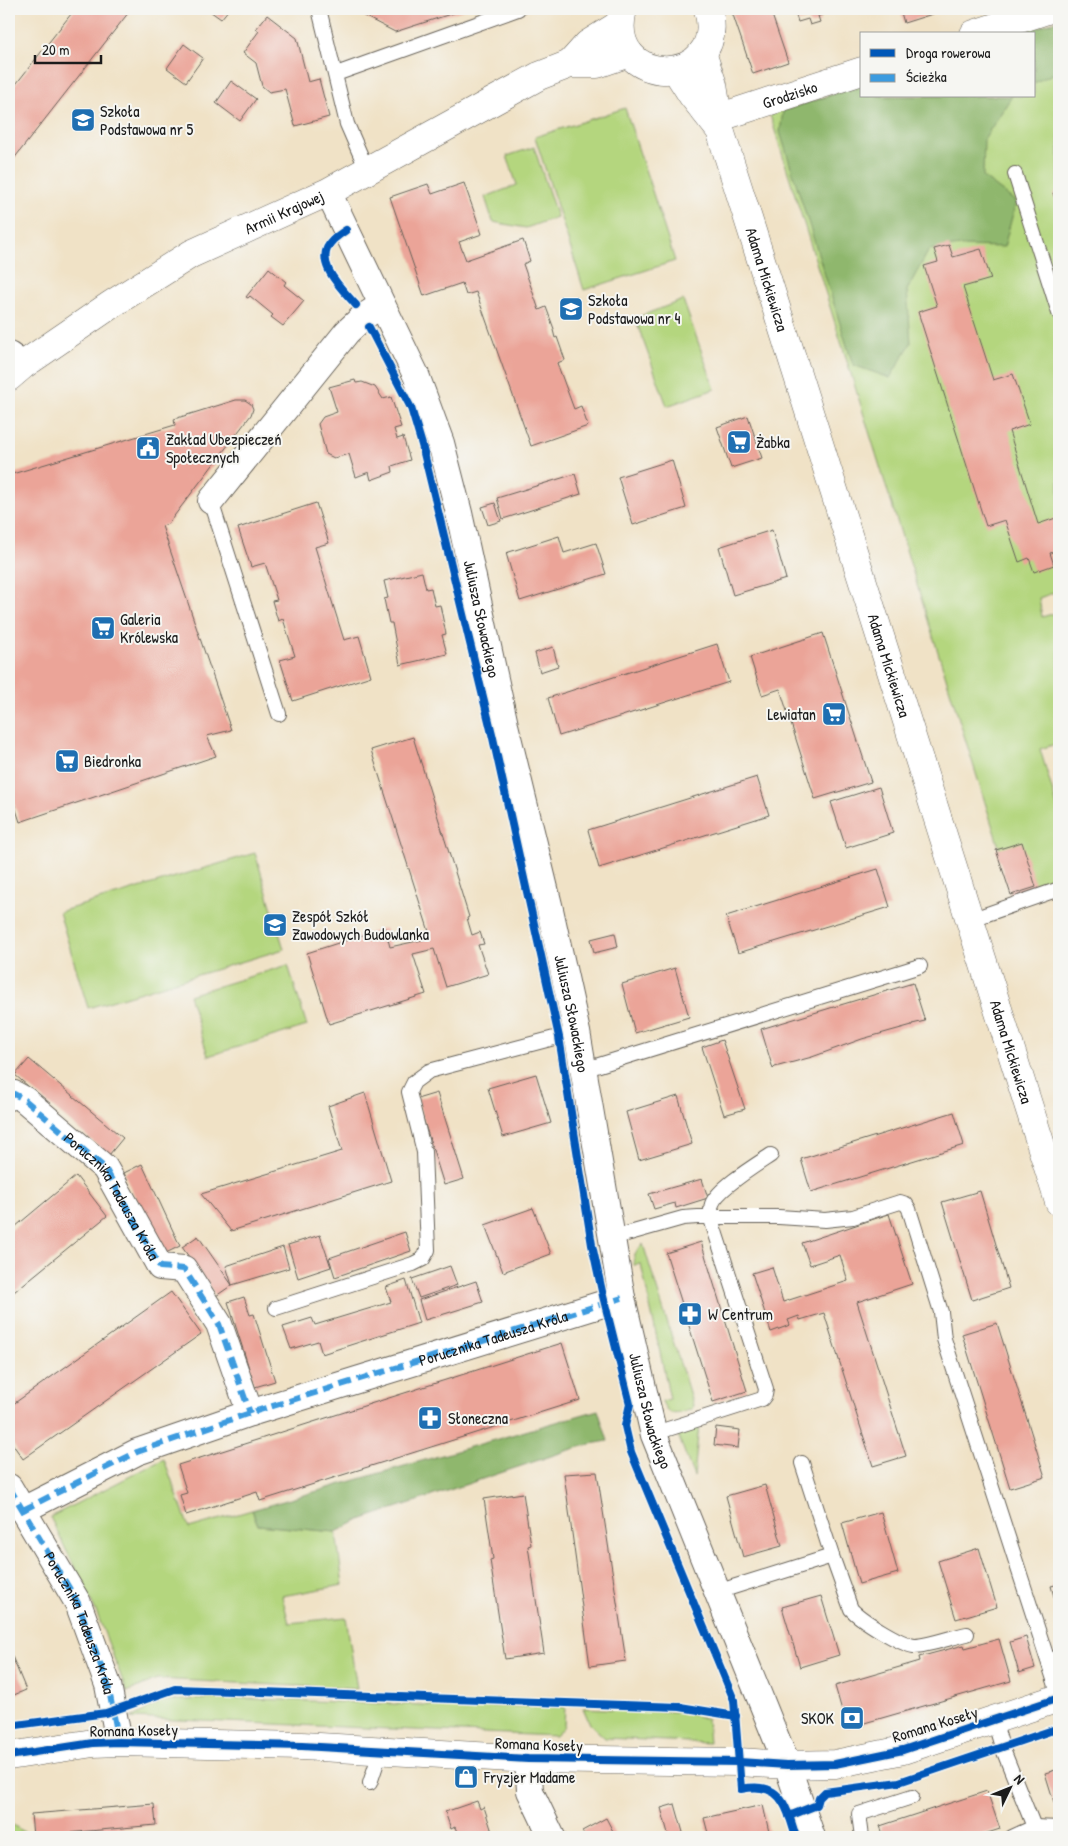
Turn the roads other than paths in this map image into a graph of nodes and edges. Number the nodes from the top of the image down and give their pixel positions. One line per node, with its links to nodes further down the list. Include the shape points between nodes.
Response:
1 (319, 9): 12 (lane)
2 (518, 9): 12 (lane)
3 (708, 9): 7 (street, via 711,31)
4 (1050, 9): 6 (street)
5 (622, 16): 8 (street, via 620,31); 9 (street, Armii Krajowej)
6 (980, 32)
7 (702, 53): 10 (street, via 694,62); 13 (street, Adama Mickiewicza)
8 (630, 54): 9 (street, Armii Krajowej, via 597,64); 10 (street, via 648,68)
9 (570, 64): 14 (street, Armii Krajowej, via 539,76)
10 (676, 70): 13 (street, Adama Mickiewicza, via 692,95)
11 (860, 72): 13 (street, Grodzisko, via 730,114)
12 (336, 74): 14 (lane, via 348,124)
13 (719, 123): 23 (street, Adama Mickiewicza)
14 (367, 170): 16 (street, Armii Krajowej)
15 (1015, 174): 18 (lane)
16 (328, 192): 17 (street, Juliusza Słowackiego); 19 (street, Armii Krajowej, via 191,254)
17 (382, 305): 20 (street, via 347,332); 25 (street, Juliusza Słowackiego, via 416,375 441,443)
18 (1059, 313)
19 (14, 365)
20 (211, 500): 21 (lane)
21 (279, 714)
22 (1059, 889): 23 (lane)
23 (970, 920): 29 (street, Adama Mickiewicza)
24 (920, 966): 26 (lane)
25 (577, 1032): 26 (street, Juliusza Słowackiego); 33 (lane, via 429,1071 414,1082 409,1092 424,1152 428,1250 423,1259)
26 (584, 1070): 31 (street, Juliusza Słowackiego)
27 (9, 1097): 34 (street, Porucznika Tadeusza Króla, via 14,1094 25,1100 105,1168 160,1267 184,1269 219,1324)
28 (770, 1155): 30 (lane, via 716,1197)
29 (1059, 1202)
30 (710, 1216): 31 (lane, via 683,1218); 35 (lane, via 766,1389 765,1395); 42 (lane, via 825,1220 853,1217 900,1202 906,1204 941,1312 944,1339)
31 (612, 1238): 32 (street, Juliusza Słowackiego)
32 (622, 1298): 34 (street, Porucznika Tadeusza Króla); 35 (street, Juliusza Słowackiego)
33 (276, 1308)
34 (250, 1413): 38 (street, Porucznika Tadeusza Króla, via 138,1452)
35 (654, 1435): 40 (street, Juliusza Słowackiego)
36 (802, 1463): 39 (lane)
37 (9, 1487): 38 (street, Porucznika Tadeusza Króla)
38 (23, 1510): 44 (street, Porucznika Tadeusza Króla, via 78,1603 108,1685)
39 (832, 1556): 40 (lane); 41 (lane, via 851,1609 857,1616 903,1643 916,1646)
40 (718, 1592): 48 (street, Juliusza Słowackiego)
41 (967, 1634)
42 (1059, 1697): 43 (street, Romana Koseły)
43 (994, 1720): 48 (street, Romana Koseły, via 903,1750 835,1764); 51 (lane)
44 (119, 1742): 45 (street, Romana Koseły); 46 (street, Romana Koseły)
45 (381, 1750): 47 (street, Romana Koseły); 49 (lane)
46 (9, 1756)
47 (528, 1759): 48 (street, Romana Koseły); 53 (street, via 530,1790)
48 (788, 1765): 54 (street, Juliusza Słowackiego)
49 (370, 1783)
50 (912, 1797): 55 (lane, via 859,1814)
51 (1034, 1827): 52 (lane); 56 (lane)
52 (1059, 1828)
53 (552, 1837)
54 (812, 1837)
55 (862, 1837)
56 (1012, 1837)

